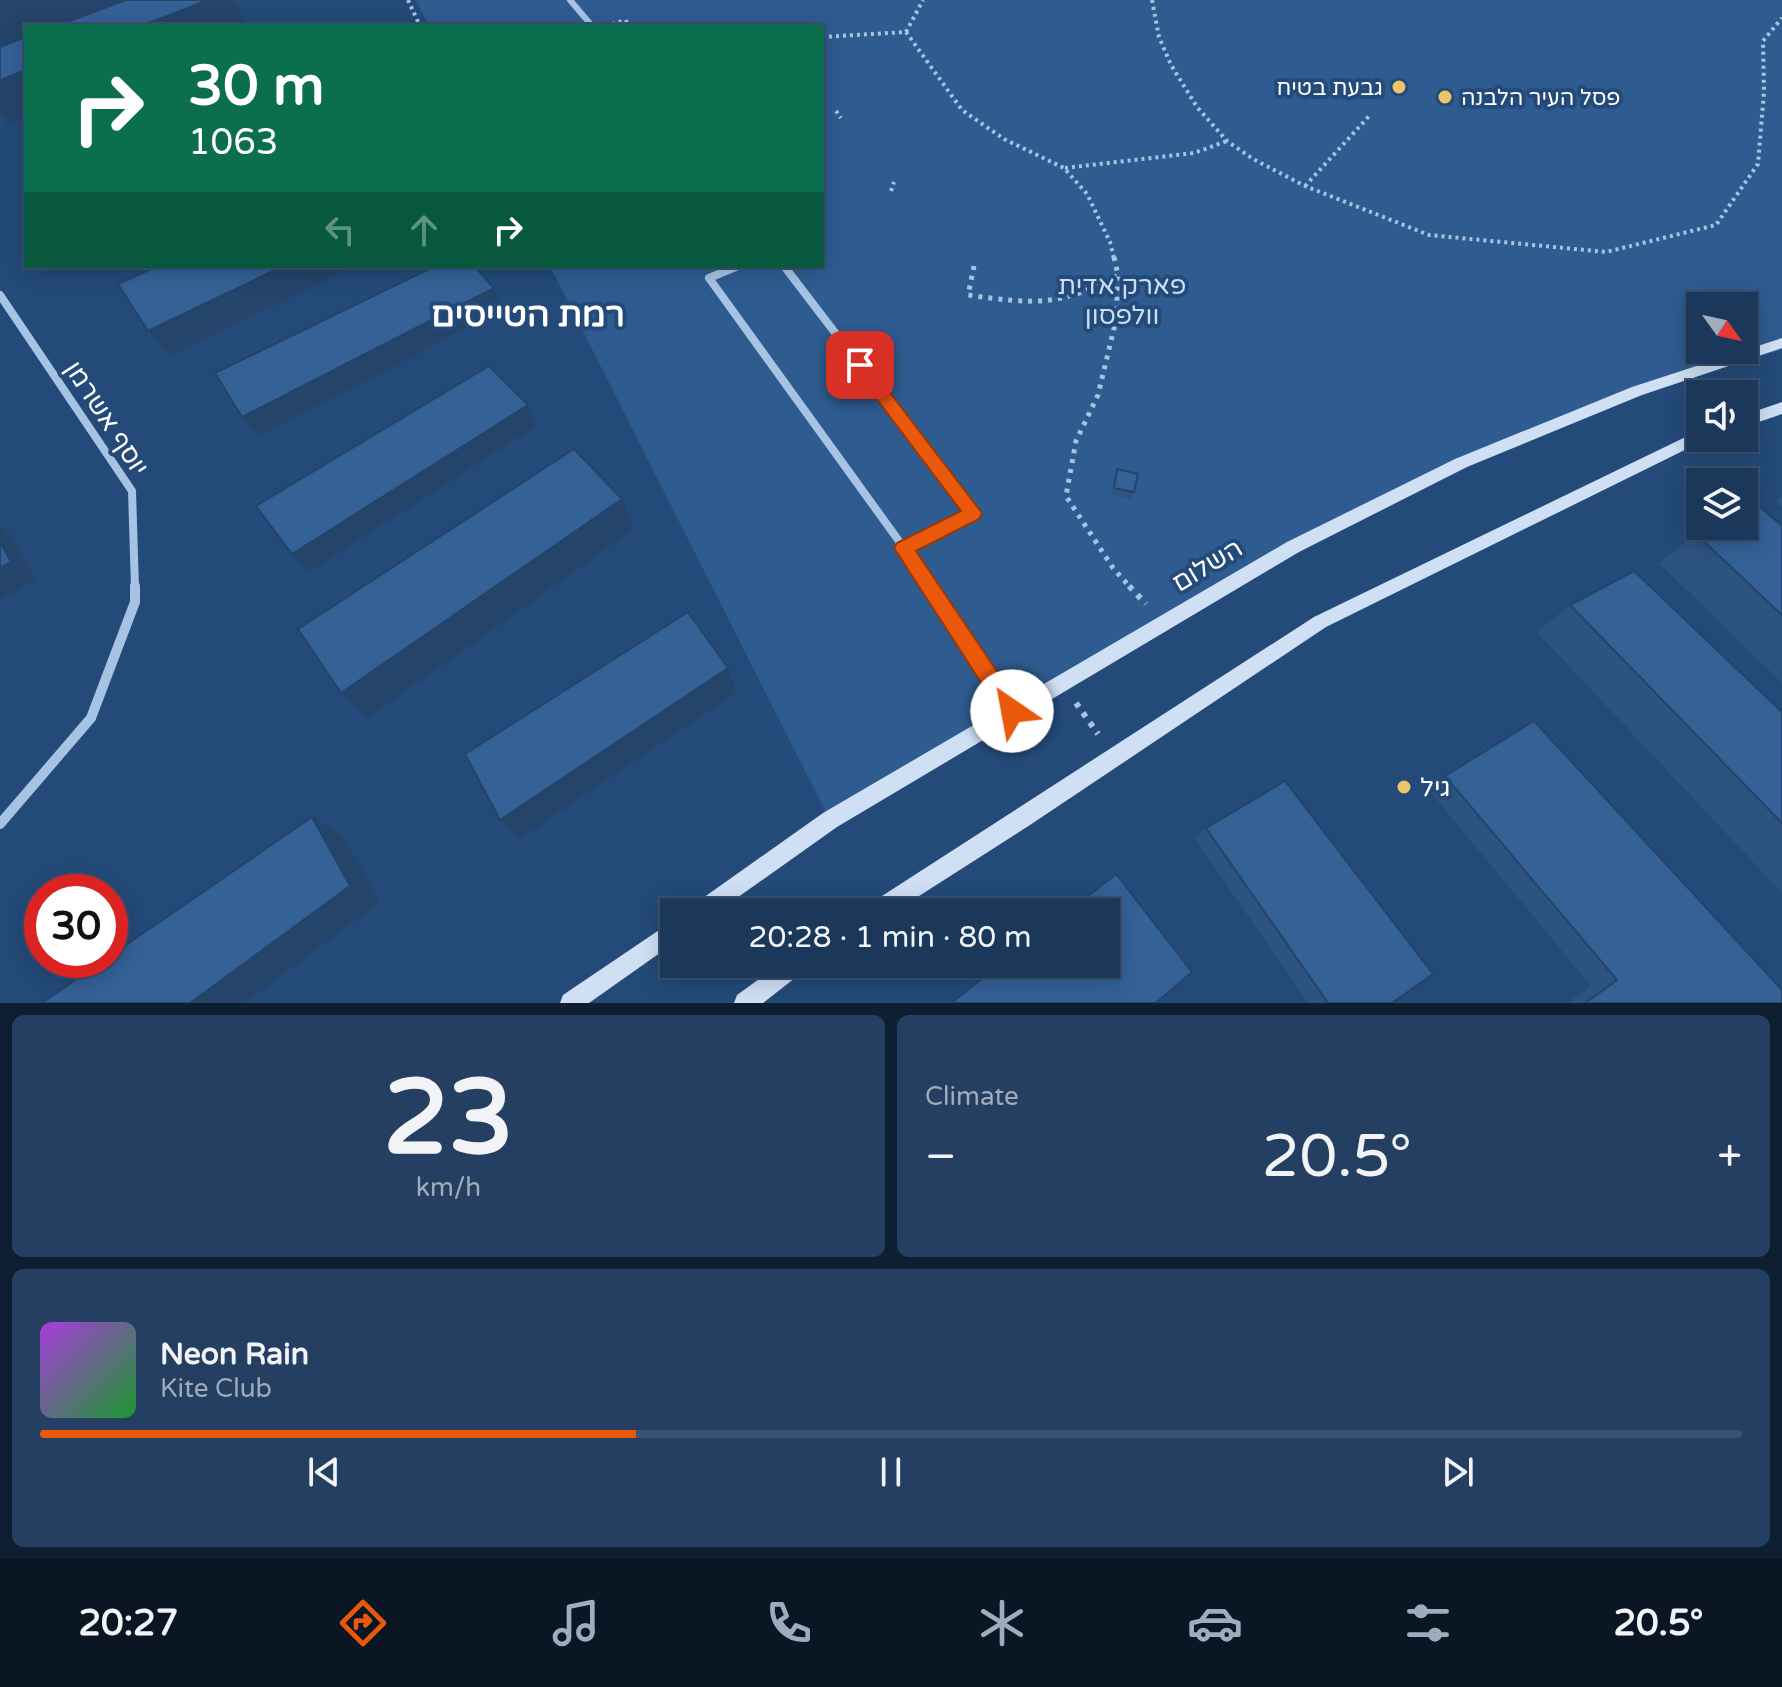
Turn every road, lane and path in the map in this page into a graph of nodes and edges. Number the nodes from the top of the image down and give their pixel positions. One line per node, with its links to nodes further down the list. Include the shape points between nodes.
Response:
1 (408, 0): 6 (path)
2 (570, 0): 7 (street)
3 (923, 0): 8 (path)
4 (1152, 0): 13 (path, via 1171,65)
5 (1782, 18): 16 (path, via 1763,41 1758,164 1716,225 1606,252 1429,235)
6 (419, 24)
7 (590, 24)
8 (906, 32): 9 (path); 14 (path, via 962,110 1004,139)
9 (824, 37)
10 (836, 111): 12 (path)
11 (1371, 114): 16 (path)
12 (841, 118)
13 (1227, 141): 14 (path, via 1194,153); 16 (path)
14 (1064, 168): 21 (path, via 1087,194 1110,242)
15 (894, 182): 17 (path)
16 (1305, 186)
17 (891, 191)
18 (974, 266): 21 (path, via 968,295 1035,304 1087,293)
19 (733, 268): 27 (street, via 709,278)
20 (786, 268): 27 (street, via 973,513)
21 (1118, 275): 28 (path, via 1110,354 1076,441 1066,496 1113,568)
22 (0, 295): 32 (street, יוסף אשרמן, via 132,491 135,602 91,718)
23 (1782, 343): 28 (main road, השלום, via 1637,391 1461,463 1293,547)
24 (1782, 408): 25 (main road)
25 (1758, 416)
26 (1686, 443): 31 (main road, via 1320,622)
27 (904, 548): 30 (street)
28 (1163, 624): 29 (main road, השלום)
29 (1061, 683): 30 (main road, השלום); 31 (path)
30 (1012, 711): 33 (main road, השלום, via 830,820)
31 (1115, 758): 34 (main road)
32 (0, 824)
33 (720, 898)
34 (897, 898)
35 (660, 940): 37 (main road)
36 (778, 978): 38 (main road)
37 (571, 1003)
38 (745, 1003)

